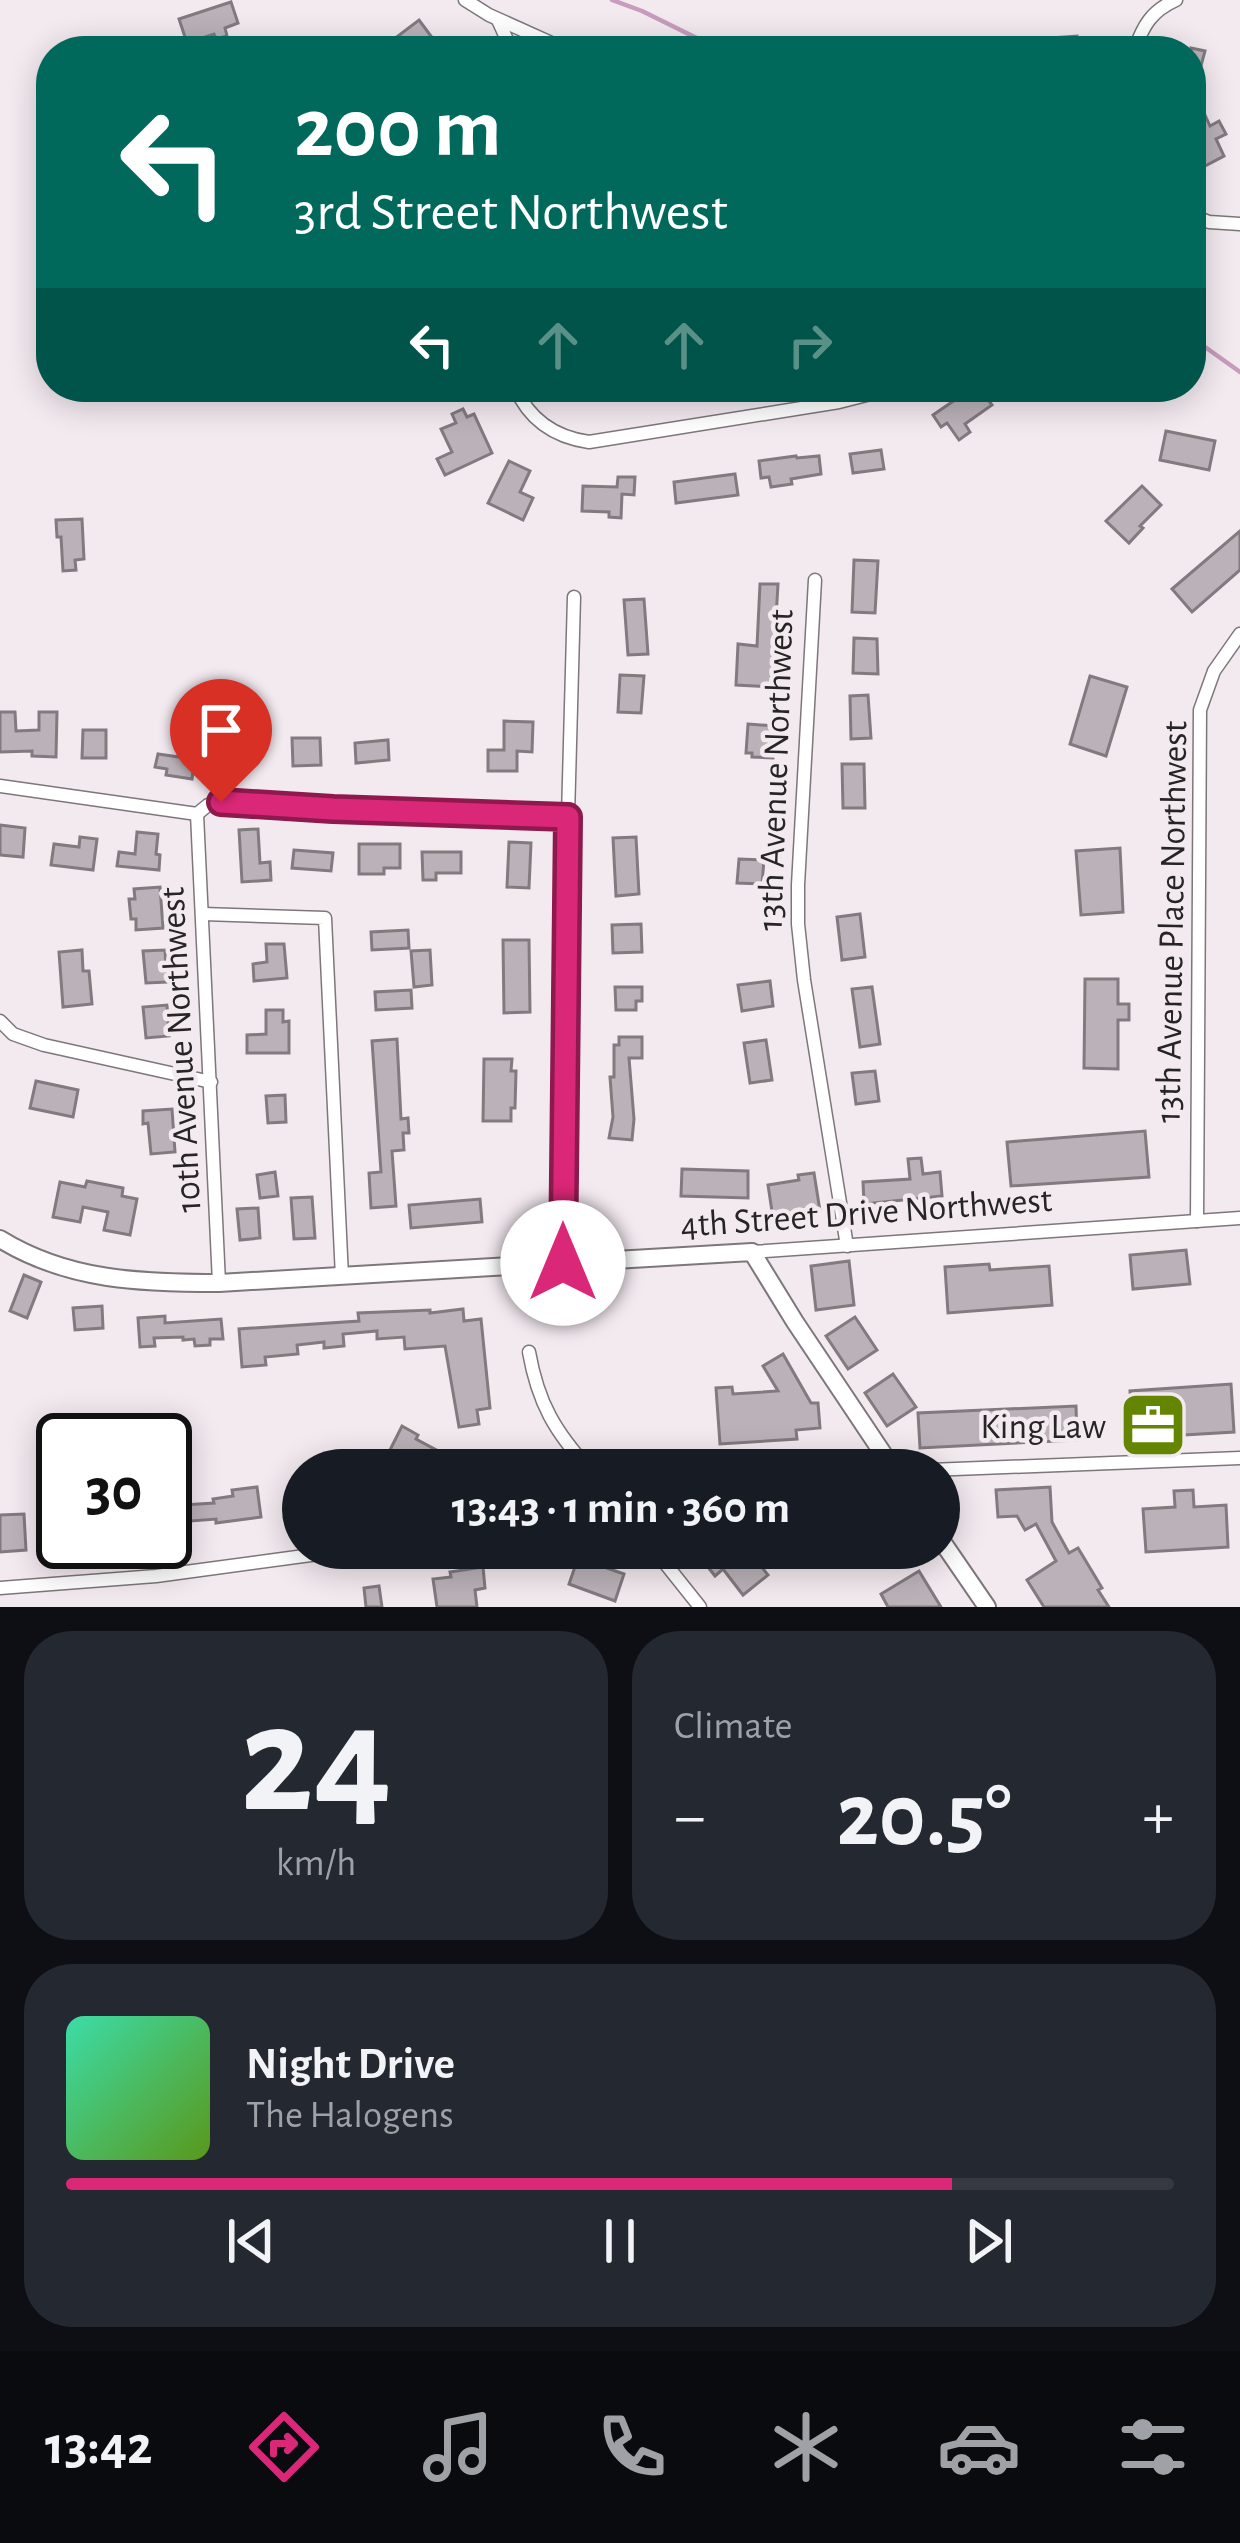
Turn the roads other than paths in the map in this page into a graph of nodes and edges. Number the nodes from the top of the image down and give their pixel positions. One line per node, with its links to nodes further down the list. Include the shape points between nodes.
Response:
1 (464, 0): 3 (street)
2 (1176, 0): 6 (street, via 1160,7)
3 (497, 19): 4 (street); 5 (street)
4 (505, 36)
5 (535, 36)
6 (1140, 36)
7 (1206, 221): 8 (street)
8 (1240, 224)
9 (523, 402): 10 (street, via 542,425 589,442)
10 (836, 402)
11 (815, 580): 23 (street, 13th Avenue Northwest, via 798,924)
12 (574, 597): 16 (street)
13 (1240, 634): 21 (street, 13th Avenue Place Northwest, via 1214,670 1200,710)
14 (0, 786): 15 (street)
15 (197, 814): 16 (street, via 221,802); 17 (street, 10th Avenue Northwest)
16 (568, 817): 25 (street)
17 (203, 914): 19 (street, 10th Avenue Northwest); 26 (street, via 325,918)
18 (0, 1021): 19 (street, via 44,1045)
19 (211, 1082): 27 (street, 10th Avenue Northwest)
20 (1240, 1218): 21 (street, 4th Street Drive Northwest)
21 (1197, 1221): 23 (street, 4th Street Drive Northwest)
22 (0, 1239): 27 (main road, 4th Street Drive Northwest, via 89,1275)
23 (847, 1246): 24 (street, 4th Street Drive Northwest)
24 (752, 1252): 25 (main road, 4th Street Drive Northwest); 30 (main road)
25 (563, 1263): 26 (main road, 4th Street Drive Northwest)
26 (342, 1277): 27 (main road, 4th Street Drive Northwest)
27 (220, 1283)
28 (529, 1352): 29 (street, via 544,1409)
29 (572, 1449)
30 (882, 1449)
31 (1240, 1457): 32 (street)
32 (960, 1469)
33 (282, 1559): 36 (street)
34 (960, 1568): 38 (main road)
35 (669, 1569): 37 (street)
36 (0, 1588)
37 (700, 1607)
38 (987, 1607)

